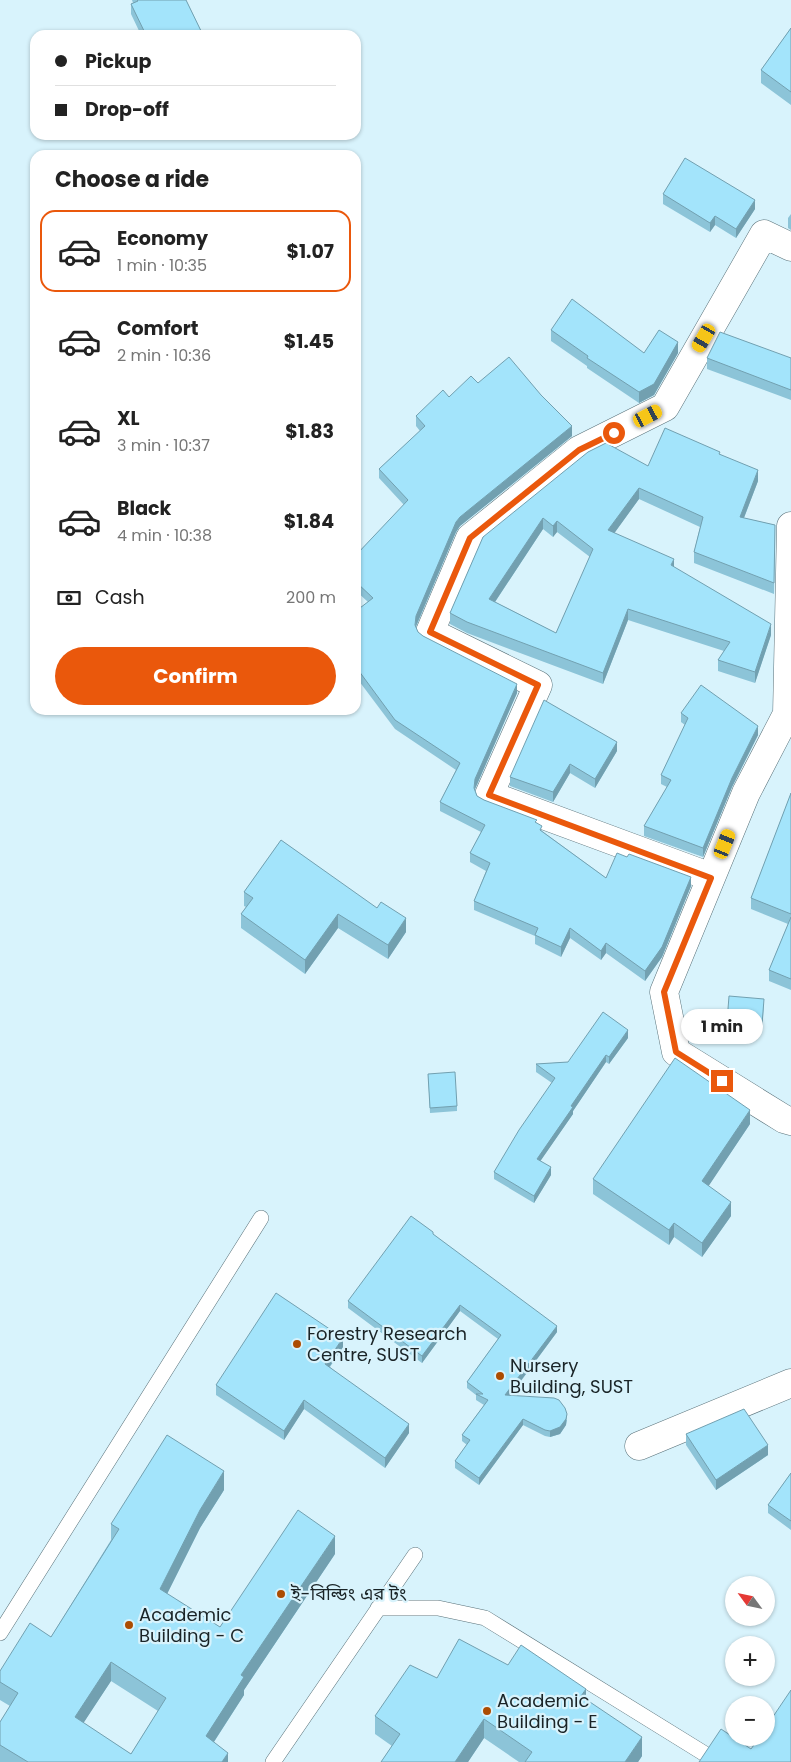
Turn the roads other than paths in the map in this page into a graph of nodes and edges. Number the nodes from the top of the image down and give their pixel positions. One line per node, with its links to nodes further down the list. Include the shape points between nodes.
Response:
1 (791, 247): 3 (street, via 764,234 665,407 579,450 470,538 430,632 538,685 489,795)
2 (791, 526): 3 (street, via 787,714 746,792)
3 (711, 878): 4 (street, via 664,992 676,1052)
4 (791, 1121)
5 (261, 1218): 10 (lane)
6 (791, 1383): 7 (street)
7 (639, 1446)
8 (415, 1554): 9 (lane)
9 (378, 1608): 11 (lane, via 438,1608 485,1618); 12 (lane)
10 (0, 1632)
11 (705, 1754)
12 (273, 1762)

